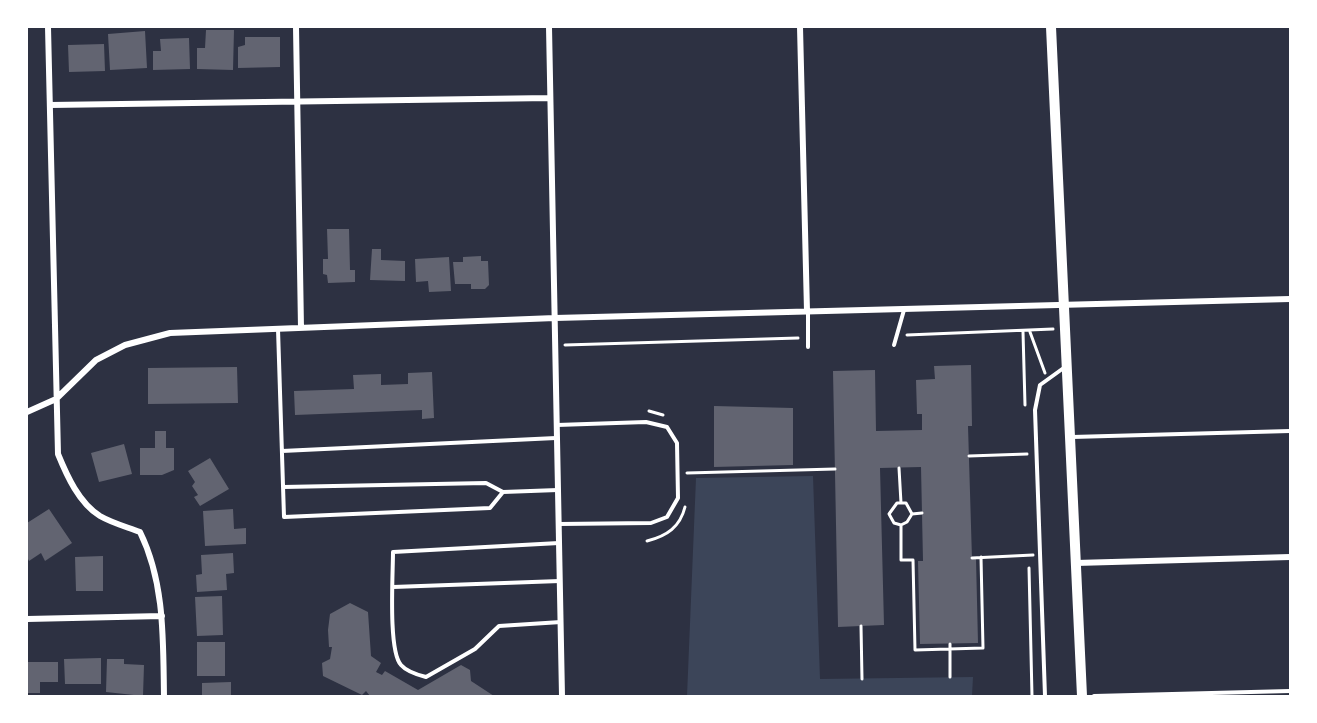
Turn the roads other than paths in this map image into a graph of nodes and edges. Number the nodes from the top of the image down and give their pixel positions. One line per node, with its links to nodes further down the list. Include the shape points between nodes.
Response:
1 (48, 27): 8 (street)
2 (296, 27): 7 (street)
3 (549, 27): 6 (street)
4 (800, 27): 12 (street)
5 (1051, 27): 10 (main road)
6 (550, 98): 7 (street); 13 (street)
7 (297, 100): 8 (street); 14 (street)
8 (50, 105): 19 (street)
9 (1290, 299): 10 (street)
10 (1062, 306): 11 (street); 18 (main road)
11 (905, 309): 12 (street); 16 (lane)
12 (807, 311): 13 (street); 17 (lane)
13 (555, 318): 14 (street); 21 (street)
14 (301, 328): 15 (street)
15 (278, 329): 19 (street, via 149,337 96,360); 25 (lane)
16 (894, 345)
17 (808, 347)
18 (1065, 366): 23 (main road); 41 (lane, via 1040,385 1035,410)
19 (56, 399): 20 (street); 35 (street, via 58,454 68,477 99,515 140,532 151,556)
20 (27, 412)
21 (557, 425): 24 (street); 29 (lane, via 646,422 667,427 677,443 678,474 678,498 667,517 651,523)
22 (1290, 432): 23 (lane)
23 (1069, 437): 32 (main road)
24 (557, 438): 25 (lane); 27 (street)
25 (282, 451): 26 (lane)
26 (283, 487): 28 (lane, via 486,483); 28 (lane, via 284,517 490,508)
27 (558, 490): 28 (lane); 29 (street)
28 (503, 492)
29 (559, 524): 30 (street)
30 (560, 543): 33 (street); 34 (lane, via 393,552)
31 (1290, 557): 32 (street)
32 (1076, 563): 42 (main road)
33 (560, 581): 34 (lane); 37 (street)
34 (393, 587): 37 (lane, via 393,647 400,665 426,677 475,649 499,626)
35 (162, 616): 36 (street); 39 (street)
36 (27, 619)
37 (561, 622): 40 (street)
38 (1290, 691): 43 (lane)
39 (164, 696)
40 (562, 696)
41 (1045, 696)
42 (1082, 696)
43 (1094, 696)

